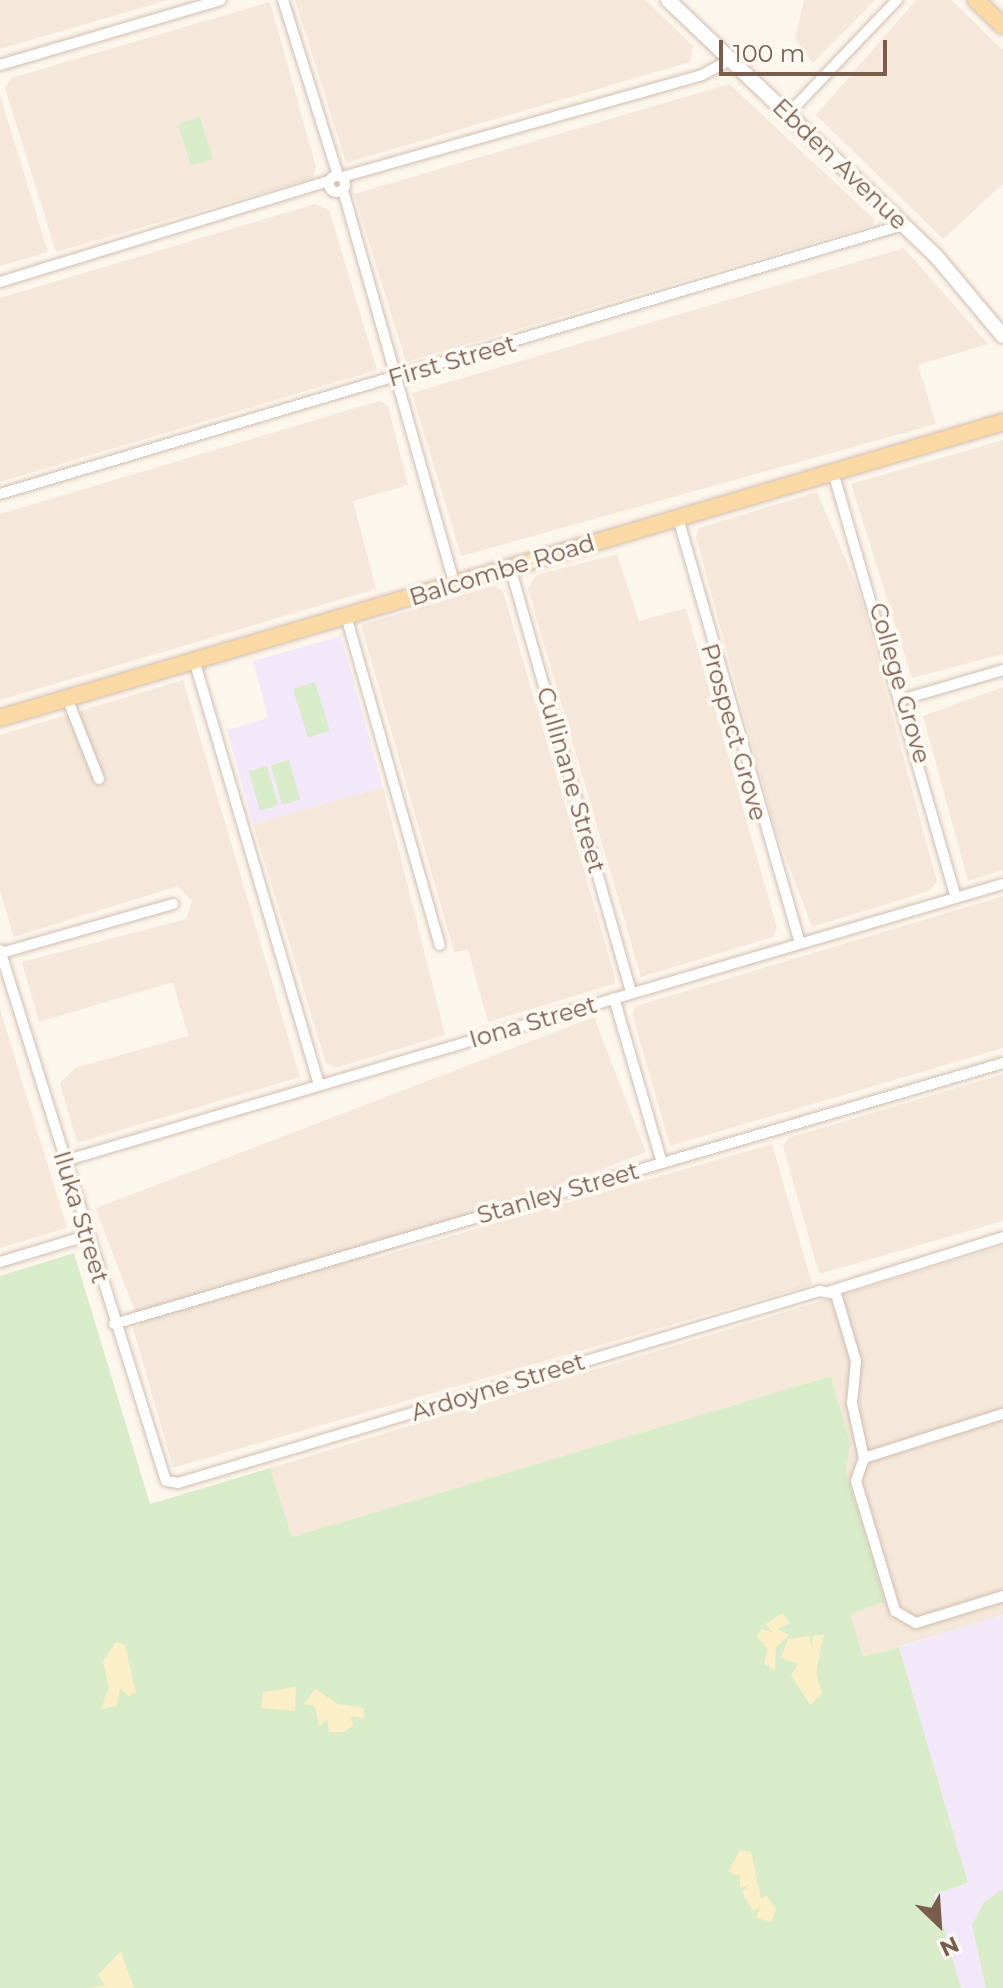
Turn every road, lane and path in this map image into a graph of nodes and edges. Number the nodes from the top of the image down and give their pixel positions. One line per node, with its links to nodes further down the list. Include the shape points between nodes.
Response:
1 (221, 0): 8 (street)
2 (283, 0): 10 (street)
3 (668, 0): 7 (street, Ebden Avenue)
4 (897, 0): 9 (street)
5 (976, 0): 6 (main road)
6 (1003, 26)
7 (730, 60): 9 (street, Ebden Avenue); 10 (street, via 702,75)
8 (0, 65)
9 (788, 114): 11 (street, Ebden Avenue)
10 (336, 184): 12 (street); 14 (street)
11 (903, 225): 13 (street, Ebden Avenue); 14 (street, First Street)
12 (0, 282)
13 (1003, 336)
14 (393, 378): 17 (street, First Street); 20 (street)
15 (1003, 422): 16 (main road, Balcombe Road)
16 (833, 472): 18 (main road, Balcombe Road); 25 (street, College Grove)
17 (0, 494)
18 (678, 518): 19 (main road, Balcombe Road); 31 (street, Prospect Grove)
19 (510, 567): 20 (main road, Balcombe Road); 34 (street, Cullinane Street)
20 (454, 583): 21 (main road, Balcombe Road)
21 (346, 616): 22 (main road, Balcombe Road); 32 (street)
22 (194, 660): 24 (main road, Balcombe Road); 37 (street)
23 (1003, 670): 25 (street)
24 (67, 698): 26 (main road, Balcombe Road); 27 (street)
25 (904, 699): 29 (street, College Grove)
26 (0, 718)
27 (99, 779)
28 (1003, 884): 29 (street, Iona Street)
29 (956, 898): 31 (street, Iona Street)
30 (173, 904): 33 (street)
31 (800, 943): 34 (street, Iona Street)
32 (440, 945)
33 (0, 952): 38 (street, Iluka Street)
34 (631, 993): 35 (street, Iona Street)
35 (614, 998): 37 (street, Iona Street); 39 (street)
36 (1003, 1063): 39 (street, Stanley Street)
37 (319, 1085): 38 (street, Iona Street)
38 (64, 1161): 40 (street, Iluka Street)
39 (662, 1163): 44 (street, Stanley Street)
40 (86, 1236): 42 (street); 44 (street, Iluka Street)
41 (1003, 1237): 43 (street, Ardoyne Street, via 860,1279)
42 (0, 1262)
43 (833, 1292): 46 (street, via 856,1361 852,1403); 47 (street, Ardoyne Street, via 178,1483)
44 (114, 1324): 47 (street, Iluka Street)
45 (1003, 1414): 46 (street)
46 (869, 1456): 48 (street, via 856,1481 903,1621)
47 (166, 1481)
48 (1003, 1596)

